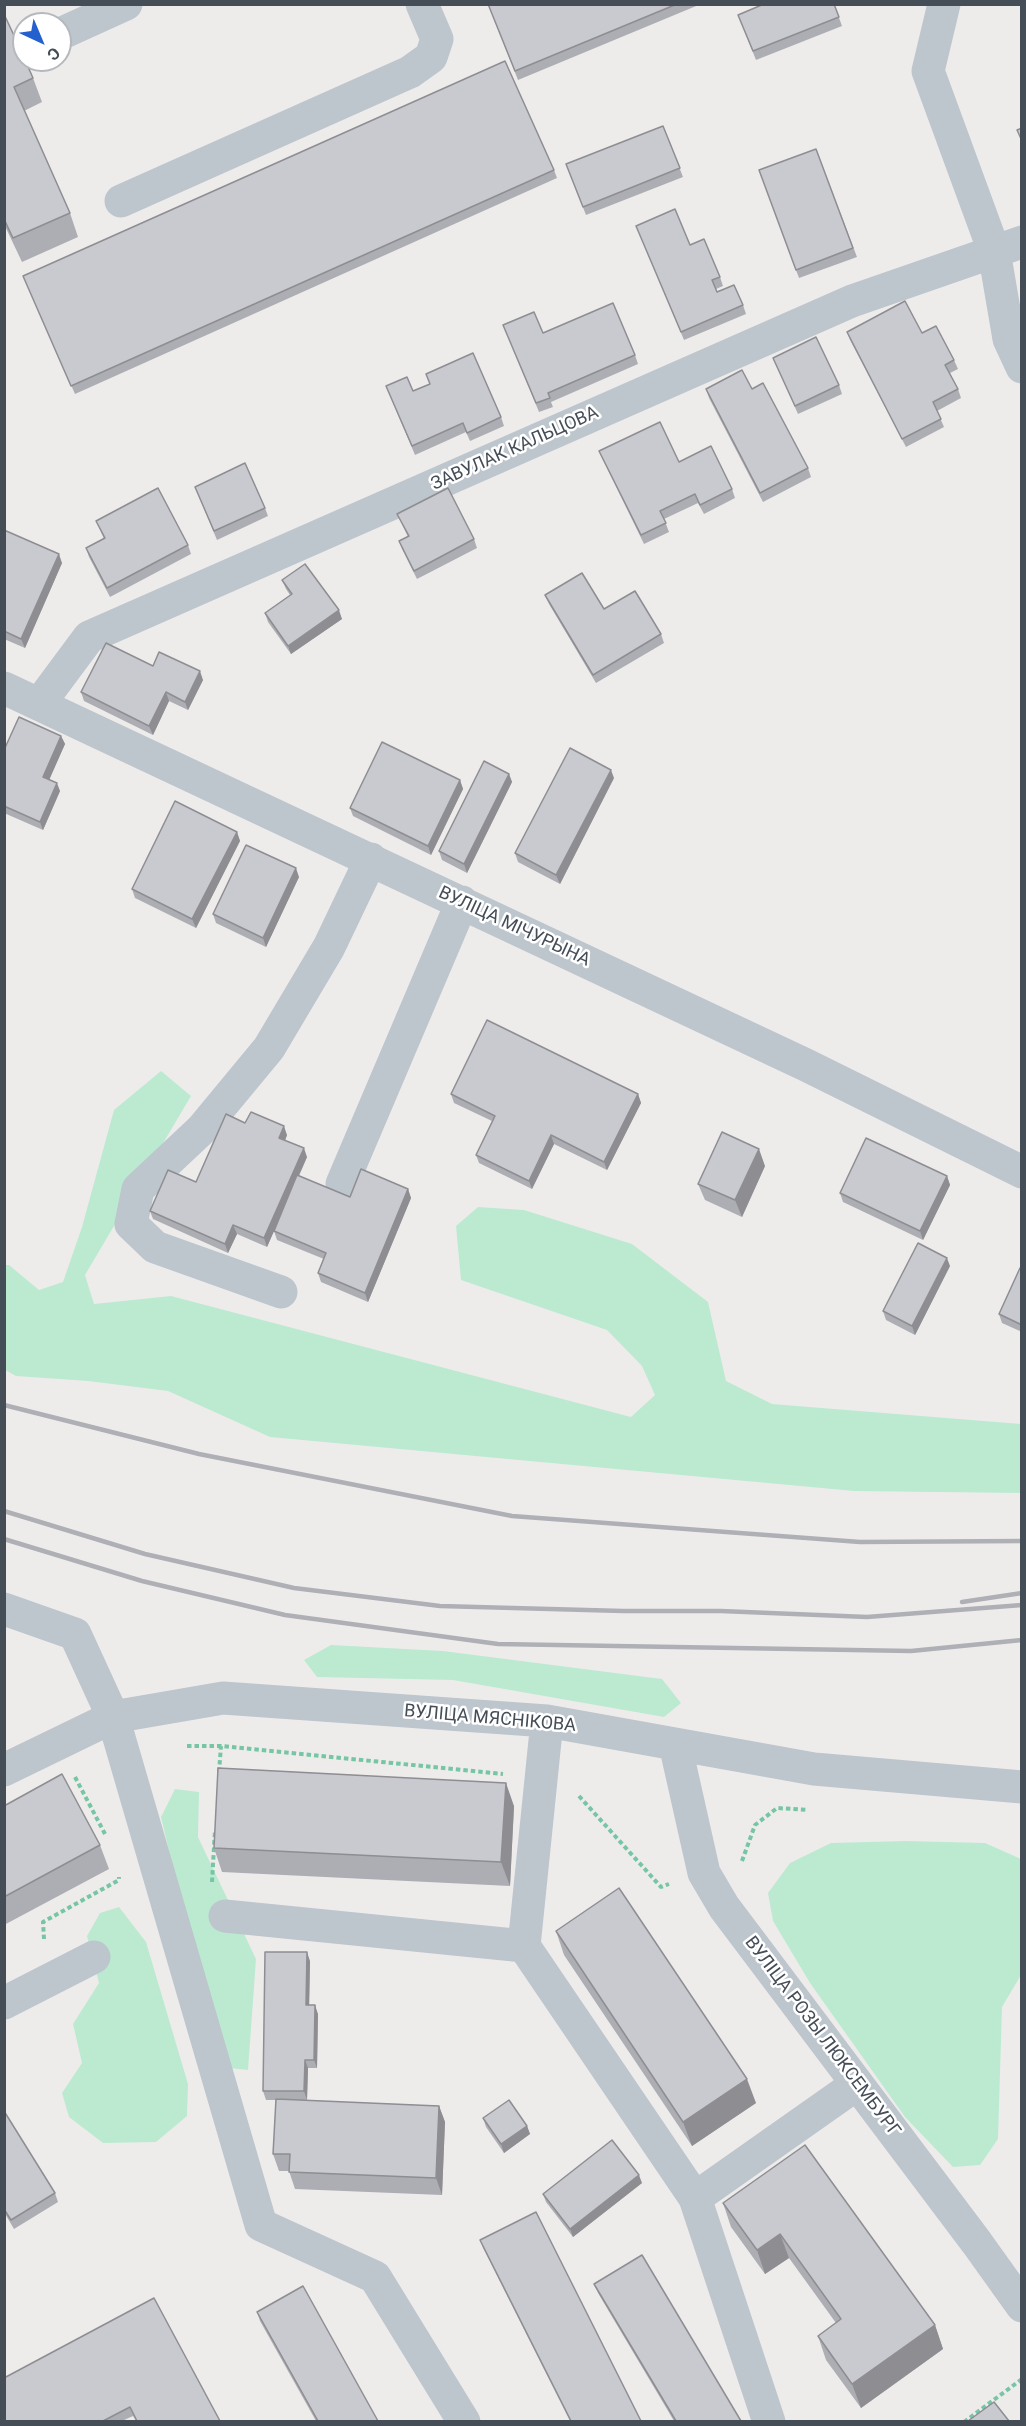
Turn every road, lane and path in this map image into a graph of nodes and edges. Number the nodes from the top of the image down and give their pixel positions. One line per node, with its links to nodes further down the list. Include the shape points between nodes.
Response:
1 (126, 4): 4 (street)
2 (422, 4): 5 (street, via 437,39 431,57 410,72)
3 (944, 4): 6 (street, via 928,71)
4 (72, 29)
5 (121, 201)
6 (1012, 253): 7 (street, via 1010,339); 9 (street, ЗАВУЛАК КАЛЬЦОВА, via 852,301 89,637)
7 (1022, 367)
8 (4, 688): 9 (street, ВУЛІЦА МІЧУРЫНА)
9 (40, 703): 10 (street, ВУЛІЦА МІЧУРЫНА)
10 (371, 859): 11 (street, ВУЛІЦА МІЧУРЫНА); 14 (street, via 329,947 269,1048 202,1129 138,1189 131,1224 155,1247)
11 (462, 902): 12 (street, ВУЛІЦА МІЧУРЫНА); 13 (street)
12 (1022, 1172)
13 (342, 1184)
14 (281, 1292)
15 (4, 1609): 16 (street, via 75,1634)
16 (113, 1717): 17 (street, ВУЛІЦА МЯСНІКОВА, via 223,1698); 20 (street, ВУЛІЦА МЯСНІКОВА); 36 (street, via 261,2226 375,2277)
17 (547, 1721): 18 (street, ВУЛІЦА МЯСНІКОВА); 28 (street)
18 (675, 1743): 23 (street, ВУЛІЦА МЯСНІКОВА, via 814,1769); 32 (street, ВУЛІЦА РОЗЫ ЛЮКСЕМБУРГ, via 704,1873 724,1907)
19 (221, 1746): 22 (path)
20 (4, 1770)
21 (72, 1771): 25 (path)
22 (218, 1779)
23 (1022, 1786)
24 (215, 1824): 27 (path, via 211,1880)
25 (107, 1839)
26 (120, 1874): 30 (path, via 118,1880 43,1922)
27 (225, 1916): 28 (street)
28 (524, 1946): 33 (street)
29 (94, 1957): 30 (street)
30 (47, 1981): 31 (street)
31 (4, 2002)
32 (857, 2084): 33 (street); 34 (street, ВУЛІЦА РОЗЫ ЛЮКСЕМБУРГ)
33 (695, 2198): 37 (street)
34 (1022, 2306)
35 (1022, 2379): 38 (path)
36 (464, 2421)
37 (769, 2421)
38 (964, 2421)

